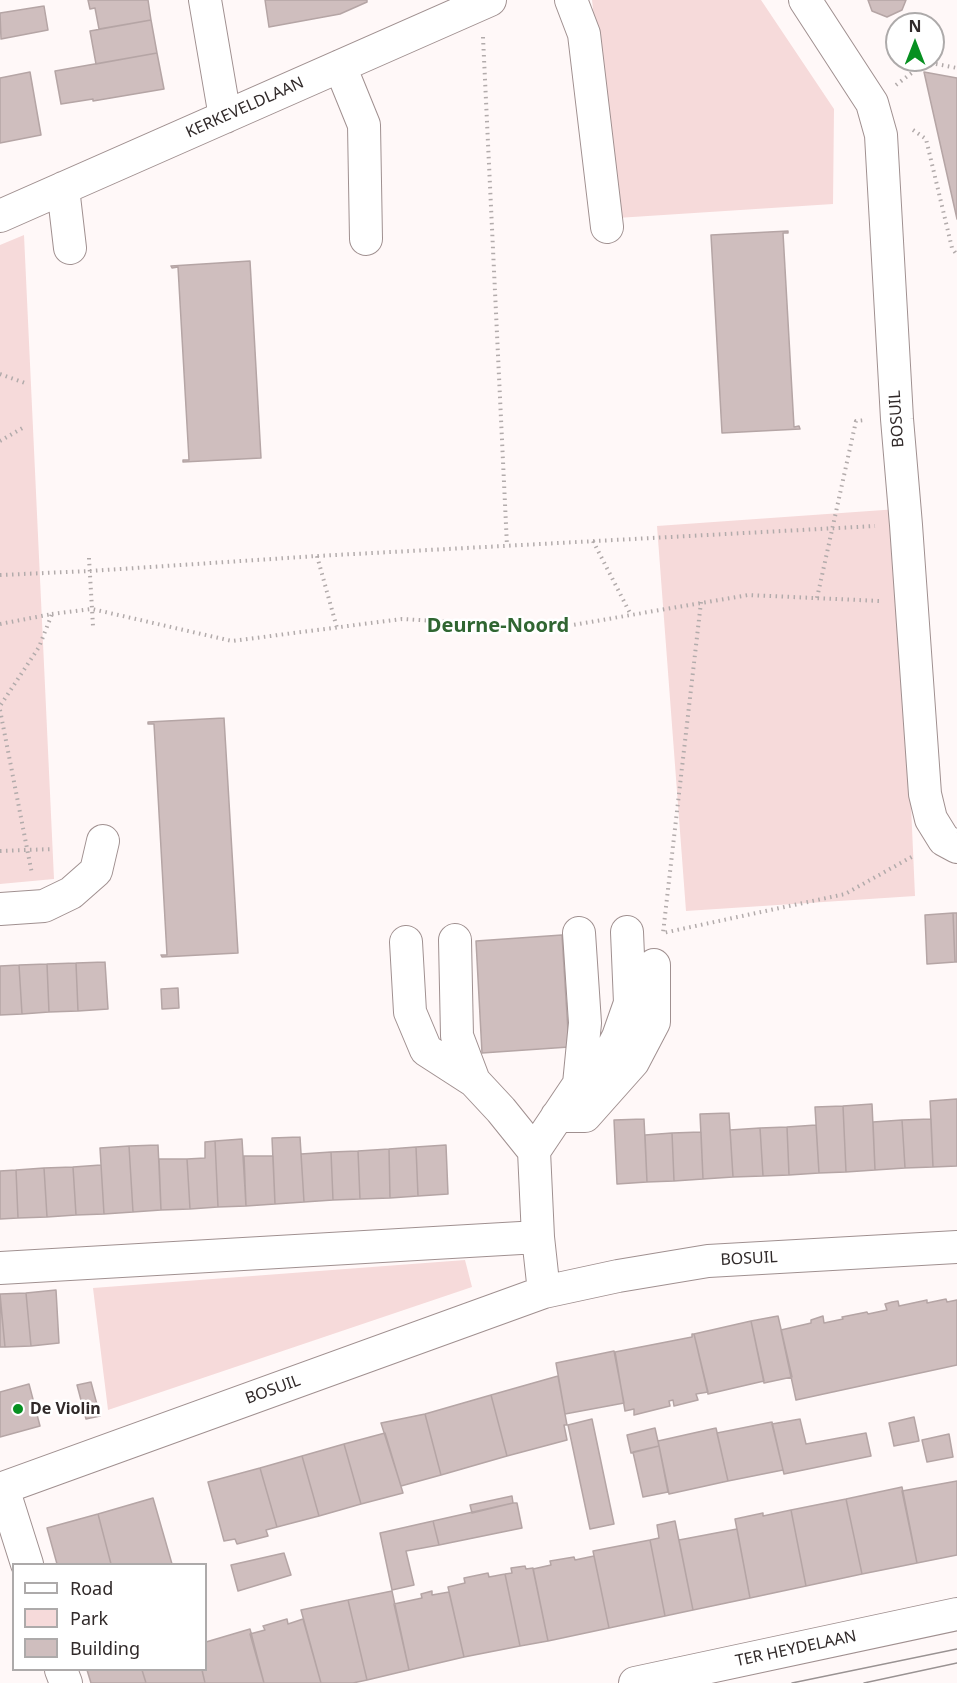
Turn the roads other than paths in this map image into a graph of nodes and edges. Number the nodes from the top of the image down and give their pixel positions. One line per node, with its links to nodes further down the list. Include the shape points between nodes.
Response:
1 (205, 0): 6 (street)
2 (571, 0): 9 (street, via 584,34)
3 (805, 0): 13 (street, BOSUIL, via 872,103 881,135 925,794 930,819)
4 (486, 2): 5 (street, KERKEVELDLAAN)
5 (340, 66): 6 (street, KERKEVELDLAAN); 10 (street, via 364,125)
6 (225, 117): 7 (street, KERKEVELDLAAN)
7 (63, 188): 8 (street, KERKEVELDLAAN); 11 (street)
8 (0, 216)
9 (607, 228)
10 (366, 239)
11 (70, 248)
12 (103, 841): 14 (street, via 96,871 71,893 44,906)
13 (951, 844)
14 (0, 909)
15 (627, 932): 21 (street, via 630,1003 601,1070)
16 (579, 933): 21 (street, via 585,1023)
17 (455, 940): 20 (street, via 457,1036)
18 (406, 942): 20 (street, via 410,1012 426,1050)
19 (654, 965): 22 (street, via 654,1022 633,1062 585,1116)
20 (474, 1082): 23 (street)
21 (579, 1084): 22 (street)
22 (557, 1116): 23 (street)
23 (534, 1151): 24 (street)
24 (538, 1237): 26 (street); 27 (street)
25 (957, 1247): 27 (street, BOSUIL, via 708,1261)
26 (0, 1268)
27 (544, 1292): 28 (street, BOSUIL)
28 (1, 1488): 29 (street)
29 (27, 1563)
30 (957, 1614): 31 (street, TER HEYDELAAN)
31 (635, 1683)

